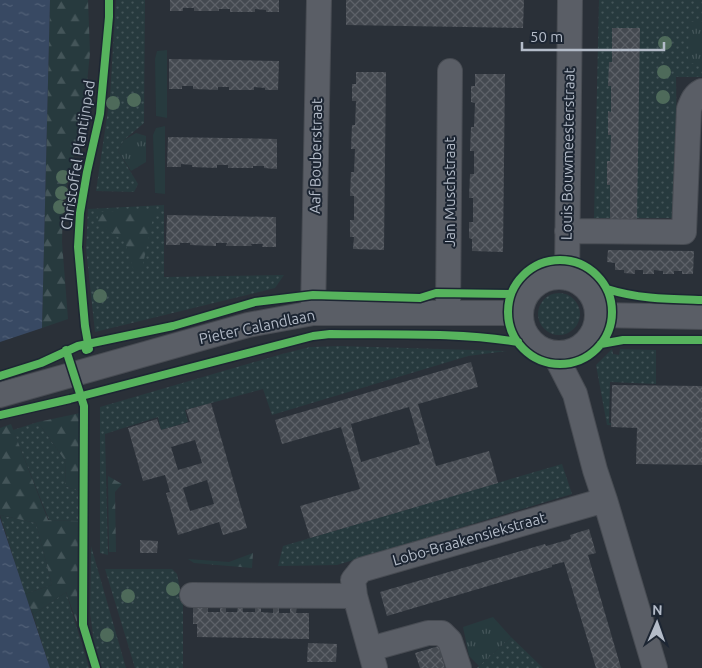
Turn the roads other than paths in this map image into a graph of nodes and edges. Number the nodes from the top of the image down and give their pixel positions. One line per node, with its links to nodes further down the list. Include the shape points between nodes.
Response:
1 (320, 0): 7 (street, Aaf Bouberstraat)
2 (570, 0): 5 (street, Louis Bouwmeesterstraat)
3 (450, 70): 8 (street, Jan Muschstraat)
4 (702, 91): 5 (street, via 689,109 684,232)
5 (567, 231): 6 (street, Louis Bouwmeesterstraat)
6 (566, 278): 9 (street, via 556,277 536,285 523,302); 10 (street, via 579,282 589,291)
7 (313, 313): 8 (street, Pieter Calandlaan); 13 (street, Pieter Calandlaan, via 248,325)
8 (448, 313): 9 (street, Pieter Calandlaan)
9 (521, 313): 12 (street, via 523,327 530,339 540,348)
10 (598, 315): 11 (street); 12 (street, via 595,330 586,342)
11 (702, 317)
12 (564, 352): 14 (street, via 582,392 602,471)
13 (0, 395)
14 (605, 500): 16 (street, Lobo-Braakensiekstraat, via 361,570 354,580); 19 (street)
15 (192, 595): 16 (street)
16 (355, 596): 17 (street, Lobo-Braakensiekstraat)
17 (373, 659): 18 (street, via 428,633 442,633 450,640)
18 (459, 668)
19 (655, 668)

